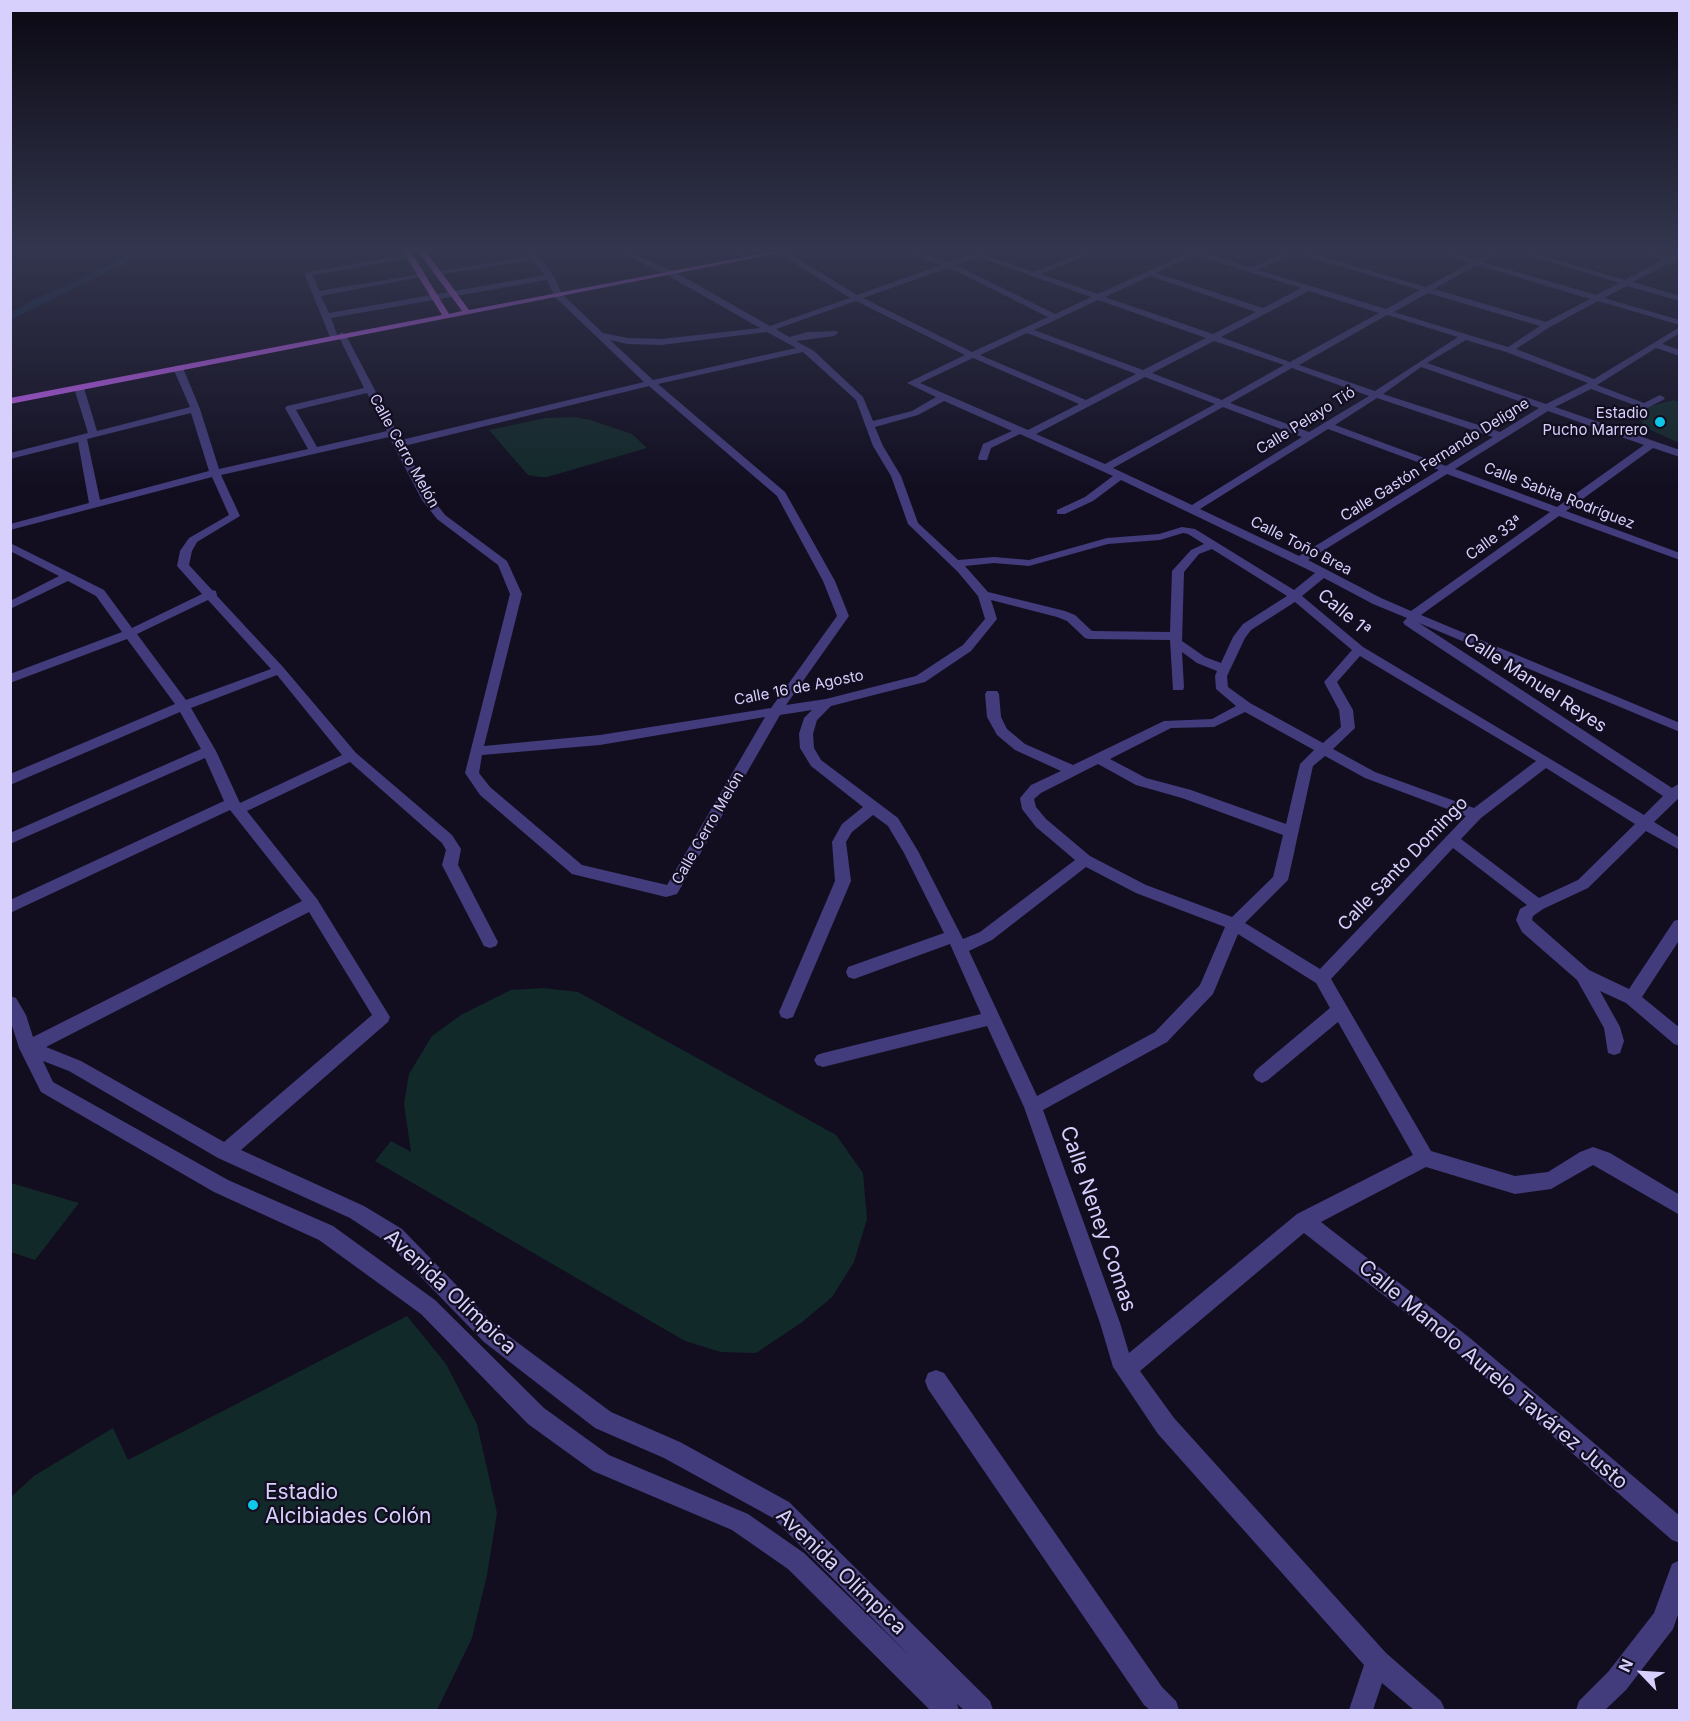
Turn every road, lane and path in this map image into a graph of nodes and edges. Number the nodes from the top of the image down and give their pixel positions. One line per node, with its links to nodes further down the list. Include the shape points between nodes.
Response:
1 (335, 330): 16 (street, Calle Cerro Melón)
2 (367, 330): 16 (main road)
3 (595, 330): 15 (street, Calle Cerro Melón)
4 (759, 330): 15 (street, via 661,342 628,341)
5 (772, 330): 19 (street)
6 (922, 330): 24 (street)
7 (1027, 330): 24 (street); 28 (street)
8 (1194, 330): 17 (street)
9 (1226, 330): 17 (street)
10 (1353, 330): 26 (street)
11 (1443, 330): 18 (street)
12 (1540, 330): 22 (street)
13 (1678, 330): 20 (street, Calle Gastón Fernando Deligne)
14 (834, 333): 19 (street)
15 (599, 334): 29 (street, Calle Cerro Melón)
16 (338, 336): 27 (main road); 32 (street, Calle Cerro Melón)
17 (1213, 337): 26 (street); 28 (street)
18 (1464, 337): 22 (street); 25 (street, Calle Pelayo Tió)
19 (788, 340): 21 (street)
20 (1656, 345): 23 (street); 30 (street, Calle Gastón Fernando Deligne)
21 (804, 349): 29 (street); 41 (street, via 860,399)
22 (1509, 350): 30 (street)
23 (1680, 353)
24 (973, 355): 34 (street, Calle Toño Brea, via 912,383); 38 (street)
25 (1420, 364): 33 (street, Calle Pelayo Tió); 39 (street)
26 (1292, 366): 33 (street); 37 (street)
27 (178, 368): 31 (main road); 40 (street)
28 (1144, 374): 37 (street); 38 (street)
29 (651, 383): 48 (street); 87 (street, Calle Cerro Melón, via 781,494 829,580 843,616)
30 (1592, 385): 35 (street, via 1645,406); 39 (street, Calle Gastón Fernando Deligne)
31 (79, 388): 36 (main road); 44 (street)
32 (370, 389): 48 (street, Calle Cerro Melón); 50 (street, via 290,408)
33 (1376, 395): 42 (street, Calle Pelayo Tió); 46 (street)
34 (942, 398): 41 (street, via 915,413); 43 (street, Calle Toño Brea)
35 (1660, 398)
36 (10, 401)
37 (1222, 403): 45 (street); 54 (street)
38 (1086, 404): 43 (street)
39 (1548, 408): 46 (street, Calle Gastón Fernando Deligne); 49 (street)
40 (195, 409): 44 (street); 56 (street)
41 (870, 425): 67 (street, via 896,476 913,524)
42 (1327, 425): 45 (street, Calle Pelayo Tió); 55 (street, Calle Sabita Rodríguez)
43 (1023, 433): 53 (street, via 987,446); 54 (street, Calle Toño Brea)
44 (93, 435): 47 (street)
45 (1310, 436): 59 (street, Calle Pelayo Tió)
46 (1502, 436): 55 (street, Calle Gastón Fernando Deligne)
47 (82, 438): 52 (street); 58 (street)
48 (395, 438): 50 (street); 90 (street, Calle Cerro Melón, via 426,498 441,517 502,563 516,594)
49 (1653, 443): 51 (street); 60 (street, Calle 33ª)
50 (314, 450): 56 (street)
51 (1680, 453)
52 (10, 456)
53 (983, 458)
54 (1105, 468): 57 (street, Calle Toño Brea)
55 (1449, 470): 60 (street, Calle Sabita Rodríguez); 66 (street, Calle Gastón Fernando Deligne)
56 (215, 473): 58 (street); 70 (street, via 235,516 193,540 183,566)
57 (1121, 475): 59 (street, Calle Toño Brea); 61 (street, via 1089,499)
58 (95, 504): 62 (street)
59 (1193, 509): 66 (street, Calle Toño Brea)
60 (1555, 511): 65 (street, Calle Sabita Rodríguez); 75 (street, Calle 33ª)
61 (1061, 512)
62 (10, 527)
63 (1213, 544): 67 (street, Calle 1ª, via 1185,529 1160,537 1107,541 1029,563 994,560); 72 (street, Calle 1ª); 77 (street, via 1195,552 1178,571)
64 (10, 546): 69 (street)
65 (1680, 557)
66 (1299, 561): 68 (street, Calle Toño Brea)
67 (956, 564): 71 (street)
68 (1323, 573): 72 (street); 73 (street, Calle Toño Brea)
69 (68, 576): 74 (street); 76 (street, via 100,592)
70 (212, 594): 76 (street); 80 (street)
71 (984, 595): 77 (street, via 1061,614 1096,636); 84 (street, Calle 16 de Agosto, via 991,619 967,648 920,679)
72 (1294, 595): 78 (street, Calle 1ª); 79 (street, via 1247,627)
73 (1377, 601): 75 (street, Calle Toño Brea); 97 (street, Calle Manuel Reyes)
74 (10, 606)
75 (1412, 616): 88 (street, Calle Toño Brea)
76 (128, 634): 81 (street); 85 (street)
77 (1176, 639): 79 (street, via 1201,660); 82 (street)
78 (1359, 650): 91 (street, via 1330,682 1346,710 1348,728); 94 (street, Calle 1ª)
79 (1225, 669): 86 (street, via 1220,682 1222,689)
80 (279, 670): 85 (street); 92 (street)
81 (10, 679)
82 (1178, 687)
83 (992, 694): 95 (street, via 994,717 1002,732 1020,747)
84 (826, 703): 87 (street, Calle 16 de Agosto); 99 (street, Calle Neney Comas, via 811,718 807,747 816,763)
85 (183, 706): 89 (street); 96 (street)
86 (1245, 706): 91 (street); 93 (street, via 1214,723 1169,724)
87 (776, 710): 90 (street, Calle 16 de Agosto, via 600,740); 90 (street, Calle Cerro Melón, via 676,886 666,891 577,870 485,790 472,773)
88 (1680, 728)
89 (209, 751): 98 (street); 103 (street)
90 (476, 751)
91 (1323, 751): 100 (street, via 1370,775); 102 (street, via 1307,764)
92 (351, 756): 98 (street); 112 (street, via 447,839 454,849 450,865)
93 (1099, 759): 95 (street); 102 (street, via 1141,782)
94 (1546, 761): 100 (street, Calle Santo Domingo); 101 (street, Calle 1ª)
95 (1074, 771): 106 (street, via 1030,793 1027,803 1041,823)
96 (10, 780)
97 (1676, 791): 101 (street)
98 (235, 806): 107 (street); 109 (street)
99 (873, 807): 113 (street, Calle Neney Comas, via 893,822 911,850); 120 (street, via 847,828 839,842 843,881)
100 (1476, 814): 104 (street, Calle Santo Domingo)
101 (1644, 822): 105 (street, Calle 1ª); 108 (street, via 1583,884)
102 (1291, 832): 110 (street, via 1280,879)
103 (10, 839)
104 (1452, 840): 108 (street); 116 (street, Calle Santo Domingo)
105 (1680, 845)
106 (1085, 860): 110 (street, via 1141,889); 113 (street, via 986,936)
107 (312, 903): 124 (street); 129 (street, via 382,1017)
108 (1538, 905): 115 (street, via 1524,916 1528,928)
109 (10, 907)
110 (1234, 924): 116 (street); 128 (street, via 1207,990 1161,1037)
111 (1680, 925): 117 (street)
112 (490, 942)
113 (957, 942): 114 (street); 121 (street, Calle Neney Comas)
114 (854, 972)
115 (1583, 975): 117 (street); 125 (street, via 1612,1027)
116 (1322, 978): 119 (street)
117 (1632, 998): 123 (street)
118 (10, 1004): 122 (street)
119 (1340, 1010): 127 (street); 130 (street)
120 (787, 1012)
121 (992, 1018): 126 (street); 128 (street, Calle Neney Comas)
122 (15, 1023): 124 (street)
123 (1680, 1039)
124 (28, 1048): 129 (street, Avenida Olímpica, via 75,1066); 138 (street, via 47,1087 221,1186 326,1233 428,1307 536,1416 601,1462 740,1522 796,1561)
125 (1614, 1048)
126 (824, 1060)
127 (1262, 1075)
128 (1033, 1107): 133 (street, Calle Neney Comas)
129 (225, 1152): 139 (street, Avenida Olímpica, via 357,1212 395,1236 491,1335 603,1420 672,1450 781,1510)
130 (1425, 1158): 131 (street, via 1515,1185 1551,1180 1593,1156); 132 (street)
131 (1680, 1206)
132 (1304, 1221): 133 (street); 135 (street, Calle Manolo Aurelo Tavárez Justo, via 1462,1346)
133 (1126, 1369): 137 (street, Calle Neney Comas, via 1166,1426)
134 (936, 1381): 140 (street, via 1153,1696)
135 (1680, 1532)
136 (1680, 1572): 143 (street, via 1664,1620 1617,1681)
137 (1377, 1662): 141 (street); 142 (street, Calle Neney Comas)
138 (947, 1710)
139 (981, 1710)
140 (1167, 1710)
141 (1361, 1710)
142 (1432, 1710)
143 (1588, 1710)

